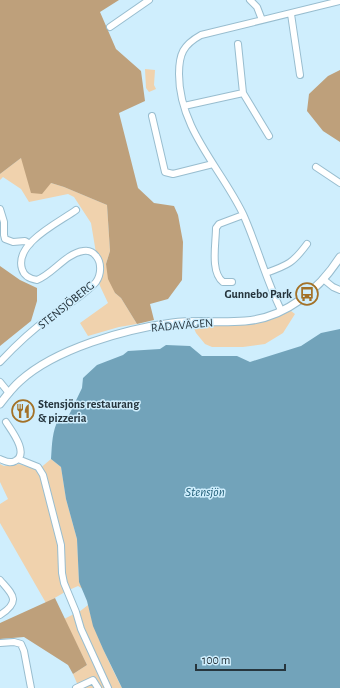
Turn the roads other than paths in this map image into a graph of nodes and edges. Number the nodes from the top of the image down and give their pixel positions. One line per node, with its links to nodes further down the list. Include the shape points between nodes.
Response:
1 (149, 0): 6 (street)
2 (250, 0): 5 (street, via 257,7)
3 (340, 1): 4 (street)
4 (290, 14): 5 (street); 8 (street)
5 (262, 20): 10 (street, via 201,35 188,44 183,50 179,67 180,91)
6 (110, 27)
7 (238, 44): 9 (street)
8 (300, 75)
9 (243, 93): 10 (street); 12 (street)
10 (184, 106): 13 (street, via 194,132)
11 (152, 116): 13 (street, via 165,172 173,174)
12 (268, 136)
13 (213, 164): 18 (street)
14 (316, 167): 15 (street)
15 (340, 183)
16 (0, 209): 19 (street, via 6,239)
17 (76, 210): 19 (street, STENSJÖBERG)
18 (243, 215): 22 (street); 24 (street, via 222,222 216,228 217,275 223,282)
19 (30, 244): 27 (street, STENSJÖBERG, via 21,262 29,278 39,279 82,251 95,254 99,259 99,276 89,289 48,318)
20 (307, 244): 22 (street, via 297,258)
21 (340, 257): 23 (street, RÅDAVÄGEN)
22 (266, 274): 26 (street)
23 (323, 279): 25 (street); 26 (street, RÅDAVÄGEN, via 302,298)
24 (232, 282)
25 (340, 290)
26 (281, 310): 29 (street, RÅDAVÄGEN, via 267,317 245,321 186,322 153,326 87,343 38,368 20,380)
27 (0, 362)
28 (0, 382): 29 (street)
29 (9, 393): 30 (street, RÅDAVÄGEN)
30 (0, 404)
31 (6, 422): 33 (street, via 20,446)
32 (0, 459): 33 (street, via 10,463)
33 (18, 459): 40 (street, via 38,467 43,475 61,545 64,583 81,629)
34 (0, 580): 35 (street, via 9,589 13,599 9,608)
35 (0, 615)
36 (0, 643): 37 (street, via 21,644)
37 (31, 688)
38 (76, 688): 39 (street, via 93,680)
39 (98, 688)
40 (108, 688)

